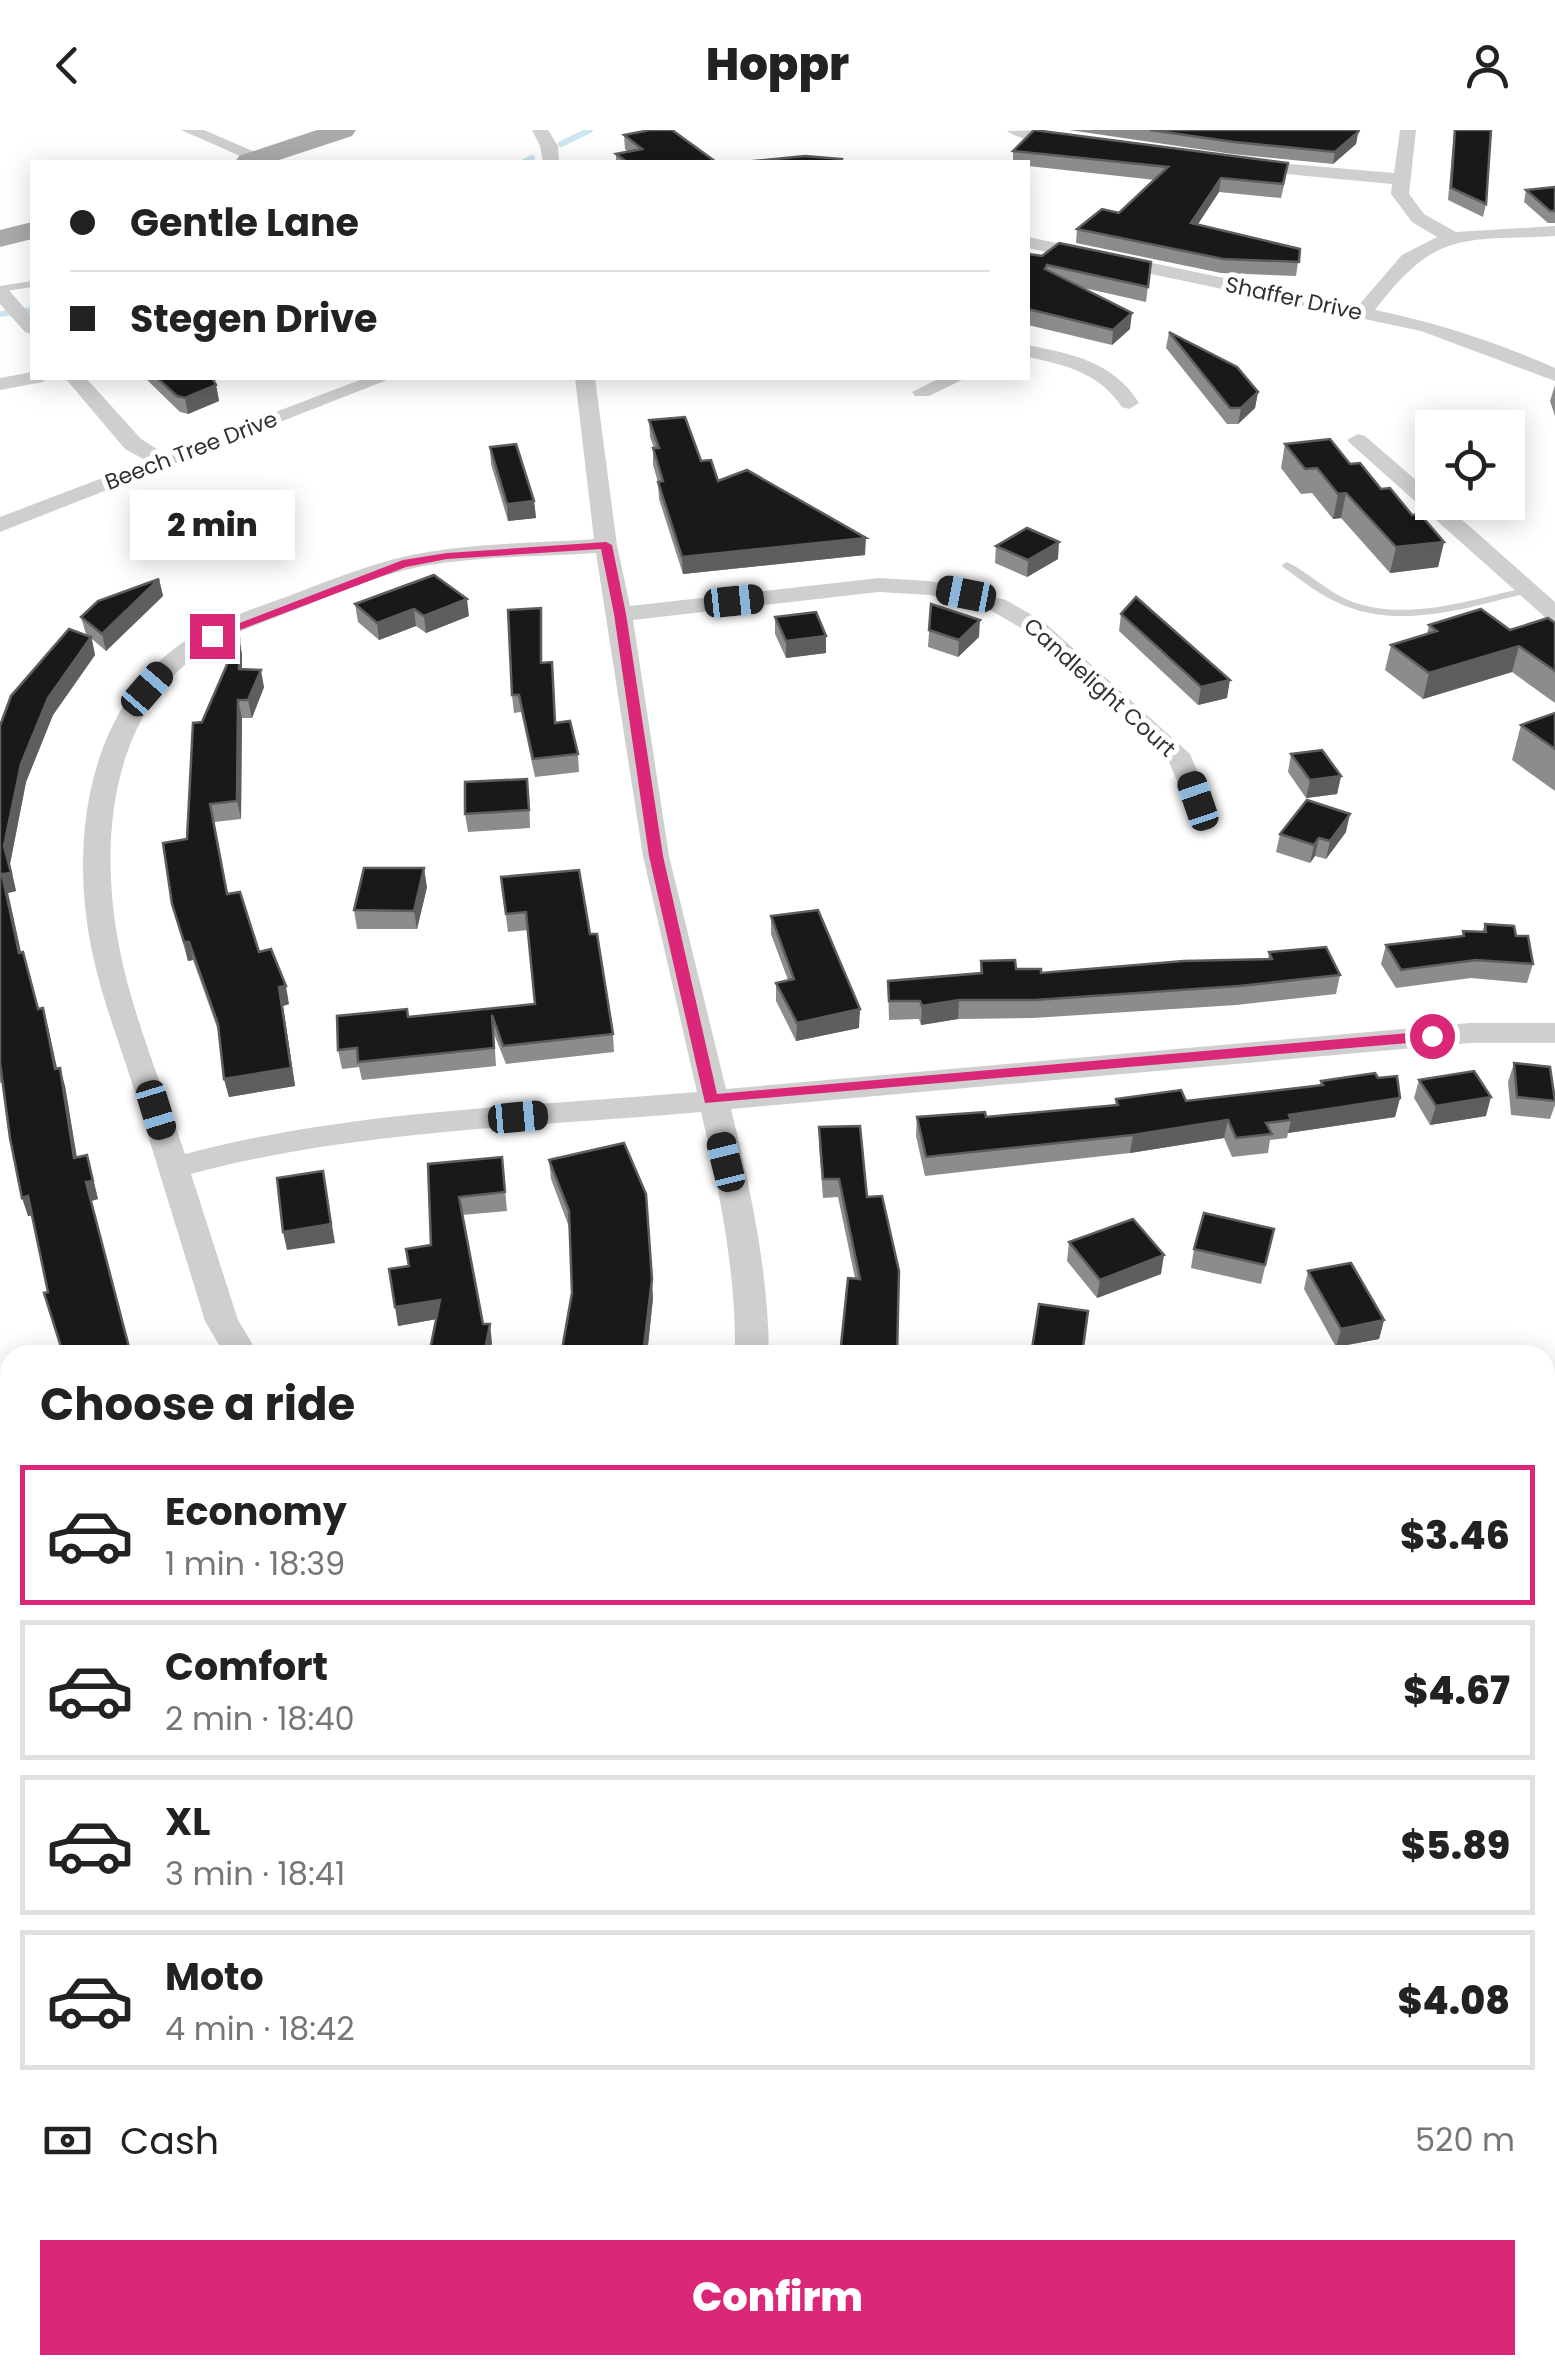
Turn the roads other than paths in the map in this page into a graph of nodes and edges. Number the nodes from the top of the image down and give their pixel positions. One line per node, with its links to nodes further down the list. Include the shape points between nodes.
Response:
1 (188, 130): 7 (street)
2 (344, 130): 7 (main road)
3 (540, 130): 8 (street)
4 (1408, 130): 10 (street)
5 (1015, 131): 6 (street)
6 (1094, 143)
7 (254, 160)
8 (550, 160)
9 (1232, 164): 10 (street)
10 (1399, 179): 13 (street, via 1409,209)
11 (30, 231): 14 (main road)
12 (1555, 231): 13 (street)
13 (1453, 238): 18 (street, via 1414,254)
14 (0, 239)
15 (1030, 243): 18 (street, Shaffer Drive)
16 (30, 286): 17 (lane)
17 (13, 306)
18 (1363, 312): 20 (street, Shaffer Drive, via 1460,336)
19 (1030, 351): 28 (street, via 1105,375)
20 (1555, 374)
21 (30, 379): 26 (street)
22 (77, 380): 30 (street, via 127,439)
23 (377, 380): 30 (street, Beech Tree Drive)
24 (586, 380): 32 (street)
25 (951, 380): 27 (street)
26 (0, 384)
27 (922, 392)
28 (1129, 403)
29 (1358, 440): 34 (street)
30 (162, 461): 31 (street, Beech Tree Drive)
31 (0, 525)
32 (606, 545): 35 (street); 40 (street, via 447,556 384,569 212,636 147,689 105,786 95,881 108,961)
33 (1287, 565): 34 (lane, via 1338,602 1390,616)
34 (1528, 590): 36 (street)
35 (620, 614): 37 (street, Candlelight Court, via 879,585 930,588 998,605 1036,626 1181,759); 39 (street, via 656,856)
36 (1555, 614)
37 (1198, 801)
38 (1555, 1033): 39 (street, via 1470,1032)
39 (710, 1099): 40 (street, via 327,1135); 42 (street, via 743,1224)
40 (174, 1168): 41 (street, via 222,1321)
41 (236, 1345)
42 (752, 1345)

